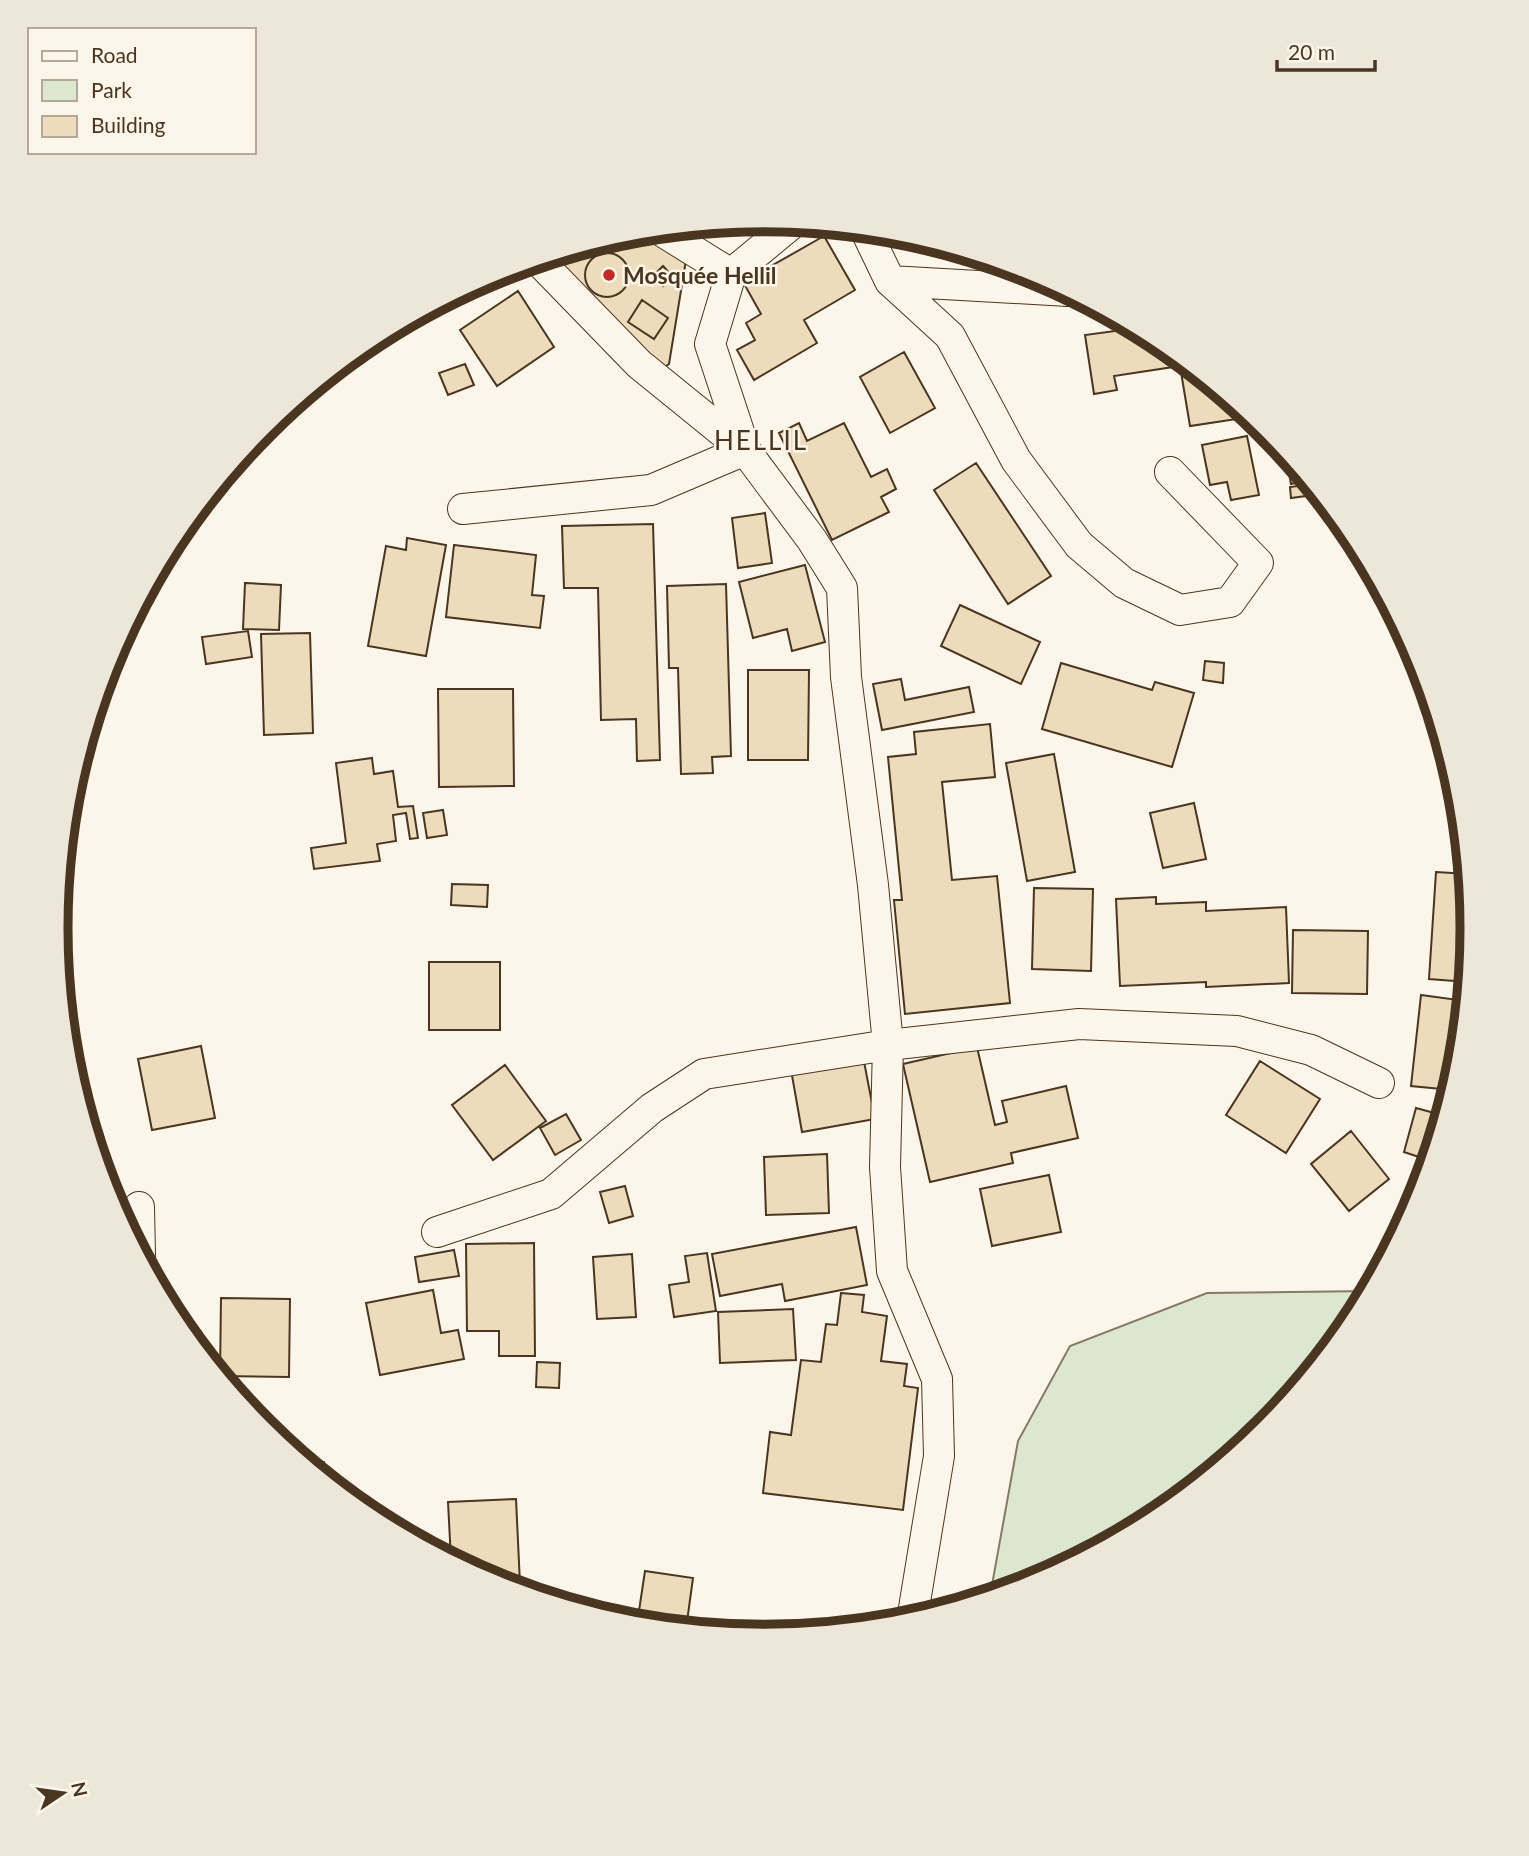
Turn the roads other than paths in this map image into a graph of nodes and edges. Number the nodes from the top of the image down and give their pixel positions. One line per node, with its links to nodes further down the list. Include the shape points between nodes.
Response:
1 (782, 232): 5 (street)
2 (673, 238): 5 (street)
3 (870, 240): 6 (street)
4 (545, 268): 8 (street, via 639,364)
5 (732, 274): 8 (street, via 710,344)
6 (890, 281): 7 (street); 9 (street, via 950,336 1016,460 1079,545 1124,583 1180,610 1230,602 1258,563)
7 (1041, 289)
8 (745, 450): 10 (street, via 651,490); 11 (street, via 842,588 846,677)
9 (1170, 472)
10 (463, 509)
11 (888, 1045): 12 (street, via 1079,1024 1237,1031 1311,1050); 14 (street, via 704,1074 652,1108 551,1194); 16 (street, via 885,1167 892,1271 937,1379 939,1456)
12 (1379, 1083)
13 (139, 1207): 15 (street)
14 (437, 1232)
15 (140, 1235)
16 (914, 1608)

